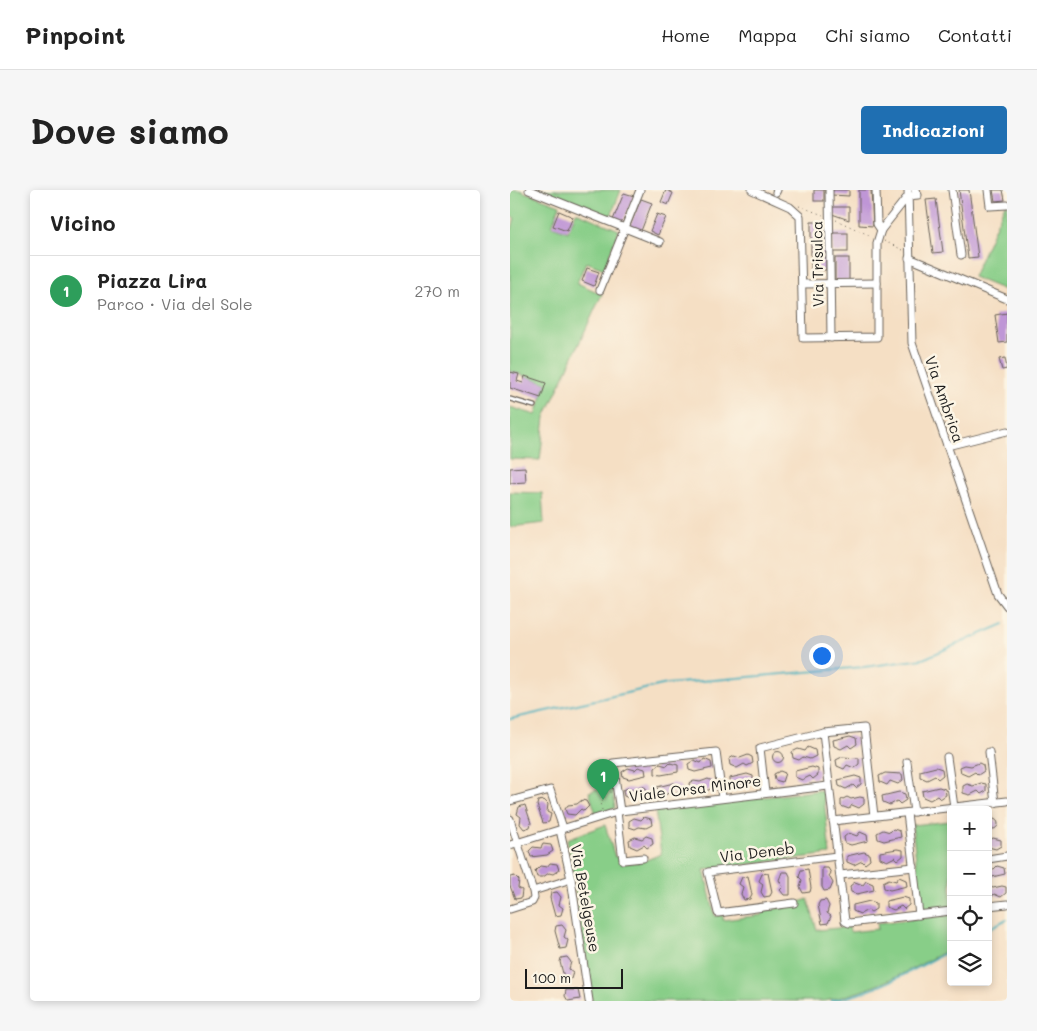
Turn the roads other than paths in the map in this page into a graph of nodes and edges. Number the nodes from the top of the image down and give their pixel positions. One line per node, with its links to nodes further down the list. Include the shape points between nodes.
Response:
1 (529, 190): 11 (street)
2 (640, 190): 11 (street)
3 (752, 190): 18 (street, via 790,206 800,216)
4 (829, 190): 16 (street, Via Trisulca)
5 (876, 190): 12 (street, via 877,224)
6 (915, 190): 9 (street, via 918,195)
7 (952, 190): 14 (street)
8 (988, 190): 10 (street, via 990,206)
9 (908, 193): 12 (street); 15 (street, Via Ambrica)
10 (1007, 205)
11 (625, 228): 13 (street); 19 (street)
12 (881, 230): 17 (street, via 877,238)
13 (660, 242)
14 (960, 254)
15 (909, 255): 20 (street); 25 (street, Via Ambrica, via 912,342)
16 (831, 283): 17 (street); 18 (street); 21 (street, Via Trisulca)
17 (877, 283): 21 (street, via 877,337)
18 (802, 284): 21 (street, via 803,338)
19 (600, 290)
20 (1007, 299)
21 (831, 338)
22 (510, 399): 23 (lane)
23 (534, 406)
24 (1007, 431): 25 (street)
25 (947, 446): 26 (street, Via Ambrica, via 998,594)
26 (1007, 606)
27 (823, 732): 31 (street); 32 (street, via 760,748); 42 (street, via 864,728)
28 (990, 752): 36 (street)
29 (947, 757): 37 (street)
30 (907, 762): 41 (street)
31 (828, 786): 32 (street, Viale Orsa Minore); 44 (street)
32 (765, 793): 33 (street, Viale Orsa Minore)
33 (722, 798): 40 (street, Viale Orsa Minore); 40 (street, via 716,752 613,762)
34 (510, 801): 45 (street, Via Betelgeuse, via 550,790)
35 (1007, 801): 36 (street)
36 (995, 803): 38 (street)
37 (954, 806)
38 (977, 806)
39 (947, 808): 41 (street)
40 (618, 811): 45 (street, Viale Orsa Minore); 49 (street, via 623,860)
41 (911, 812): 42 (street); 51 (street)
42 (874, 816): 44 (street)
43 (510, 819): 46 (street)
44 (833, 821): 47 (street)
45 (562, 829): 46 (street, Viale Orsa Minore); 53 (street, Via Betelgeuse)
46 (514, 844): 54 (street)
47 (837, 856): 52 (street); 55 (street, Via Deneb, via 708,872 718,912)
48 (1007, 856): 50 (street)
49 (643, 858)
50 (992, 858)
51 (914, 867): 52 (street); 60 (street)
52 (840, 876): 60 (street, via 845,921)
53 (571, 879): 54 (street); 61 (street, Via Betelgeuse)
54 (533, 891): 58 (street, via 532,902)
55 (794, 903)
56 (1007, 904): 57 (street)
57 (992, 906)
58 (510, 910)
59 (947, 912): 60 (street)
60 (919, 915)
61 (589, 1001)

